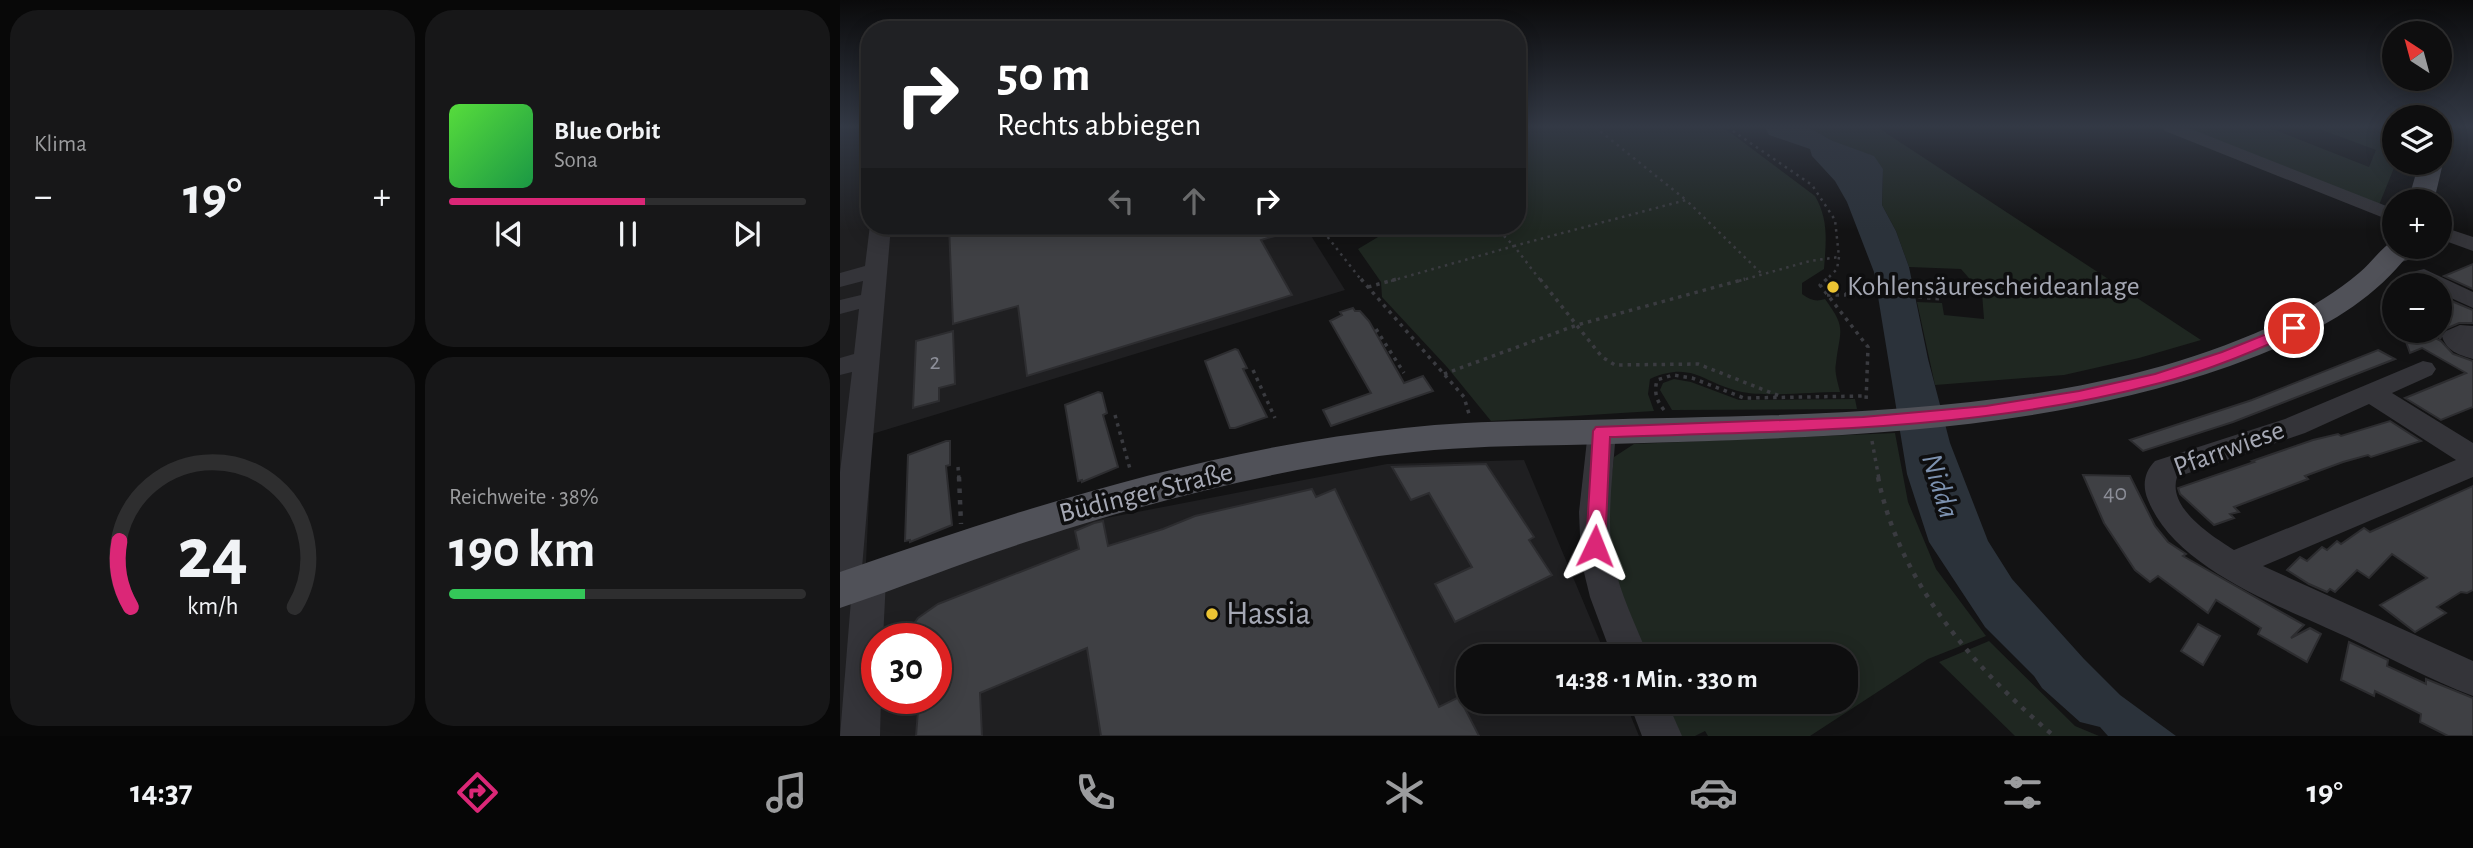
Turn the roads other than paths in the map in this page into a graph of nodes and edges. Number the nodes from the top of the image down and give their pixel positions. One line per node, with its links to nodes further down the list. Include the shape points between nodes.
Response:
1 (2257, 161): 2 (street)
2 (2382, 211)
3 (879, 235): 9 (street)
4 (2452, 236): 5 (street)
5 (2473, 244)
6 (2452, 248): 7 (street)
7 (2473, 253)
8 (2389, 259): 21 (main road, Büdinger Straße, via 2356,291 2294,328 2228,356 2117,389 1986,412)
9 (876, 270): 10 (street); 12 (street)
10 (840, 280)
11 (2452, 290): 13 (street)
12 (873, 299): 14 (street); 17 (street)
13 (2473, 301)
14 (840, 307)
15 (2473, 334): 16 (street, via 2455,336)
16 (2473, 351)
17 (867, 359): 18 (street); 22 (street)
18 (840, 367)
19 (2423, 369): 20 (street, Pfarrwiese)
20 (2373, 394): 23 (street); 25 (street, Pfarrwiese, via 2161,474 2159,490 2176,520 2206,548)
21 (1602, 431): 26 (main road, Büdinger Straße, via 1466,426 1324,452 1069,511); 27 (street, via 1596,553)
22 (849, 446): 26 (street)
23 (2473, 457)
24 (2473, 465): 25 (street)
25 (2234, 564): 28 (street, Pfarrwiese)
26 (851, 586): 30 (street)
27 (1625, 644)
28 (2473, 679)
29 (1653, 714): 31 (street)
30 (860, 736)
31 (1662, 736)

